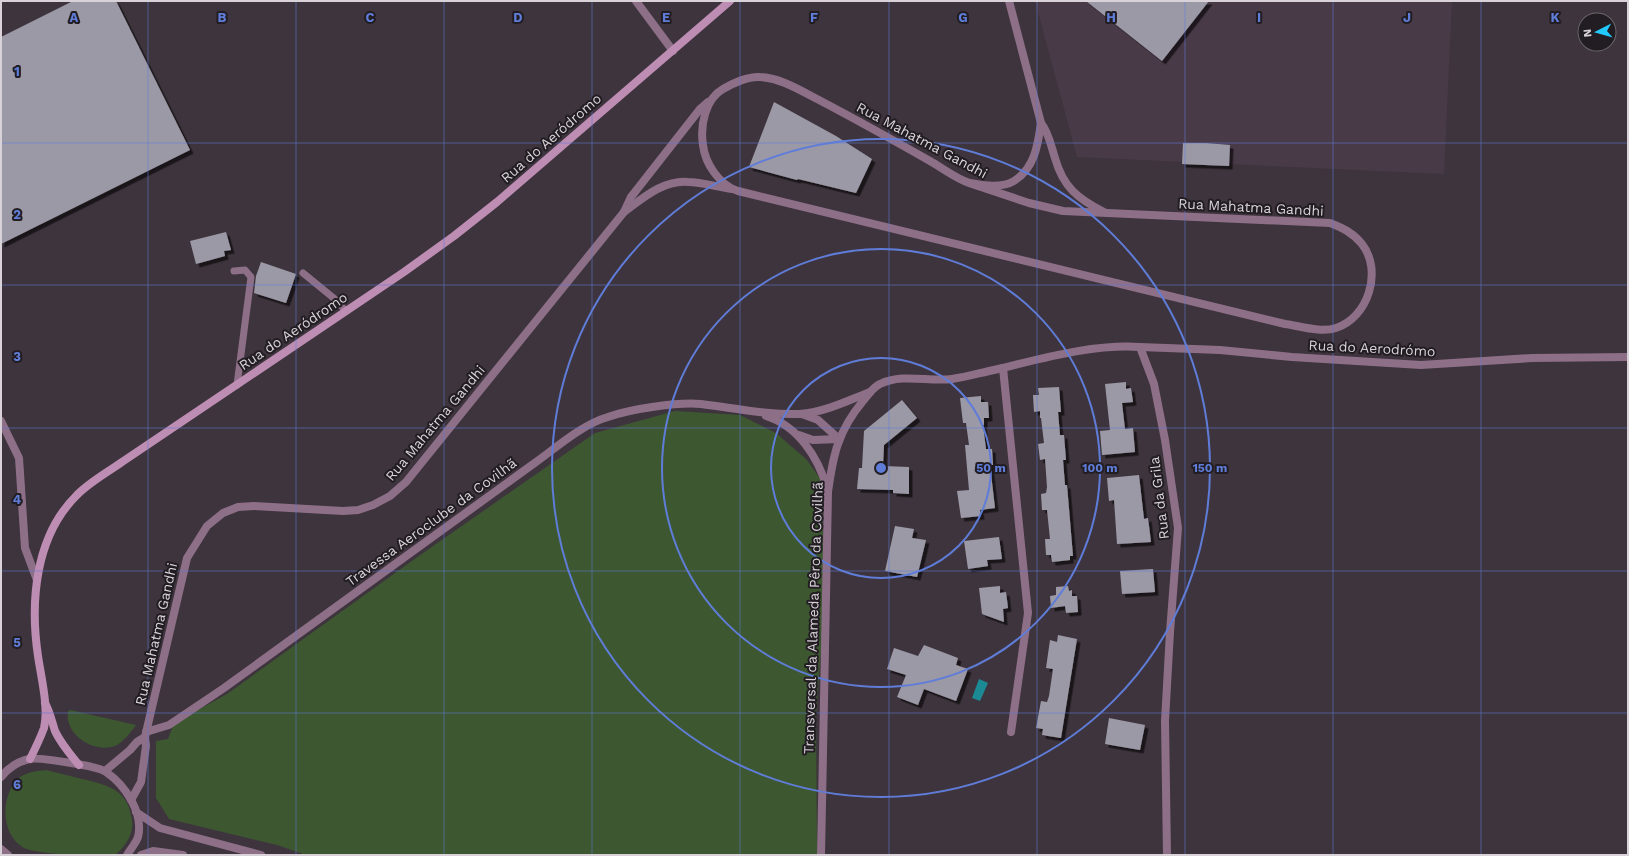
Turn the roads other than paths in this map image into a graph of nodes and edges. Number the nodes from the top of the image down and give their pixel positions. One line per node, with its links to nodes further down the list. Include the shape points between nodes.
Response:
1 (636, 1): 4 (street)
2 (730, 1): 4 (main road, Rua do Aeródromo)
3 (1009, 1): 6 (street)
4 (673, 50): 13 (main road, Rua do Aeródromo, via 497,202 404,272)
5 (712, 99): 7 (street, Rua Mahatma Gandhi, via 722,89 737,82 760,77 782,82 862,122); 8 (street, Rua Mahatma Gandhi, via 706,110 703,127 704,155 717,176); 9 (street, Rua Mahatma Gandhi, via 700,109 631,197)
6 (1041, 123): 7 (street, via 1036,154 1023,174 998,186); 10 (street, via 1046,129 1057,166 1067,184 1085,202)
7 (969, 183): 10 (street, Rua Mahatma Gandhi, via 1029,203 1063,211)
8 (733, 190): 9 (street, Rua Mahatma Gandhi, via 688,182 668,184 651,192); 10 (street, Rua Mahatma Gandhi, via 1285,324 1318,329 1335,328 1352,321 1365,303 1372,284 1371,264 1363,245 1347,230 1330,223)
9 (624, 212): 28 (street, Rua Mahatma Gandhi, via 406,482 390,496 358,510 343,511 238,506 223,513 207,526 187,558)
10 (1106, 213)
11 (234, 272): 17 (lane, via 245,270 251,277)
12 (303, 273): 13 (lane)
13 (346, 311): 17 (main road, Rua do Aeródromo)
14 (1140, 347): 15 (street, Rua do Aerodrómo, via 1220,350 1421,365 1532,358); 16 (street, via 1098,348); 42 (street, Rua da Grila, via 1154,384 1178,528 1165,721)
15 (1628, 357)
16 (1003, 368): 18 (street, via 951,379 898,378 880,384); 27 (street, via 1028,613)
17 (237, 385): 25 (main road, Rua do Aeródromo, via 76,495 63,510 48,537)
18 (870, 392): 20 (street, Travessa Aeroclube da Covilhã, via 834,407); 23 (street, Transversal da Alameda Pêro da Covilhã, via 851,415)
19 (756, 413): 20 (street, Travessa Aeroclube da Covilhã); 22 (street, Travessa Aeroclube da Covilhã, via 777,419); 28 (street, Travessa Aeroclube da Covilhã, via 699,404 663,406 606,417 588,426 169,725)
20 (801, 414): 23 (street, Travessa Aeroclube da Covilhã, via 818,420)
21 (1, 421): 25 (street, via 19,458 25,548)
22 (795, 433): 23 (street, Travessa Aeroclube da Covilhã, via 813,440); 24 (street, Travessa Aeroclube da Covilhã, via 811,450)
23 (839, 439): 24 (street, Transversal da Alameda Pêro da Covilhã)
24 (828, 492): 41 (street, Transversal da Alameda Pêro da Covilhã)
25 (37, 580): 26 (main road, Rua do Aeródromo, via 35,636)
26 (45, 703): 29 (main road, Rua do Aeródromo, via 44,726); 30 (main road, via 65,749)
27 (1011, 732)
28 (146, 734): 31 (street); 33 (street, Rua Mahatma Gandhi, via 141,782)
29 (30, 759): 30 (street); 32 (street, via 8,768)
30 (79, 765): 31 (street)
31 (105, 771): 33 (street, via 127,792)
32 (1, 777)
33 (131, 800): 34 (street)
34 (136, 812): 37 (street, via 138,837); 40 (street, via 160,828)
35 (1, 849): 36 (street)
36 (8, 855)
37 (127, 855)
38 (141, 855): 39 (street, via 153,851)
39 (183, 855)
40 (261, 855)
41 (821, 855)
42 (1167, 855)

